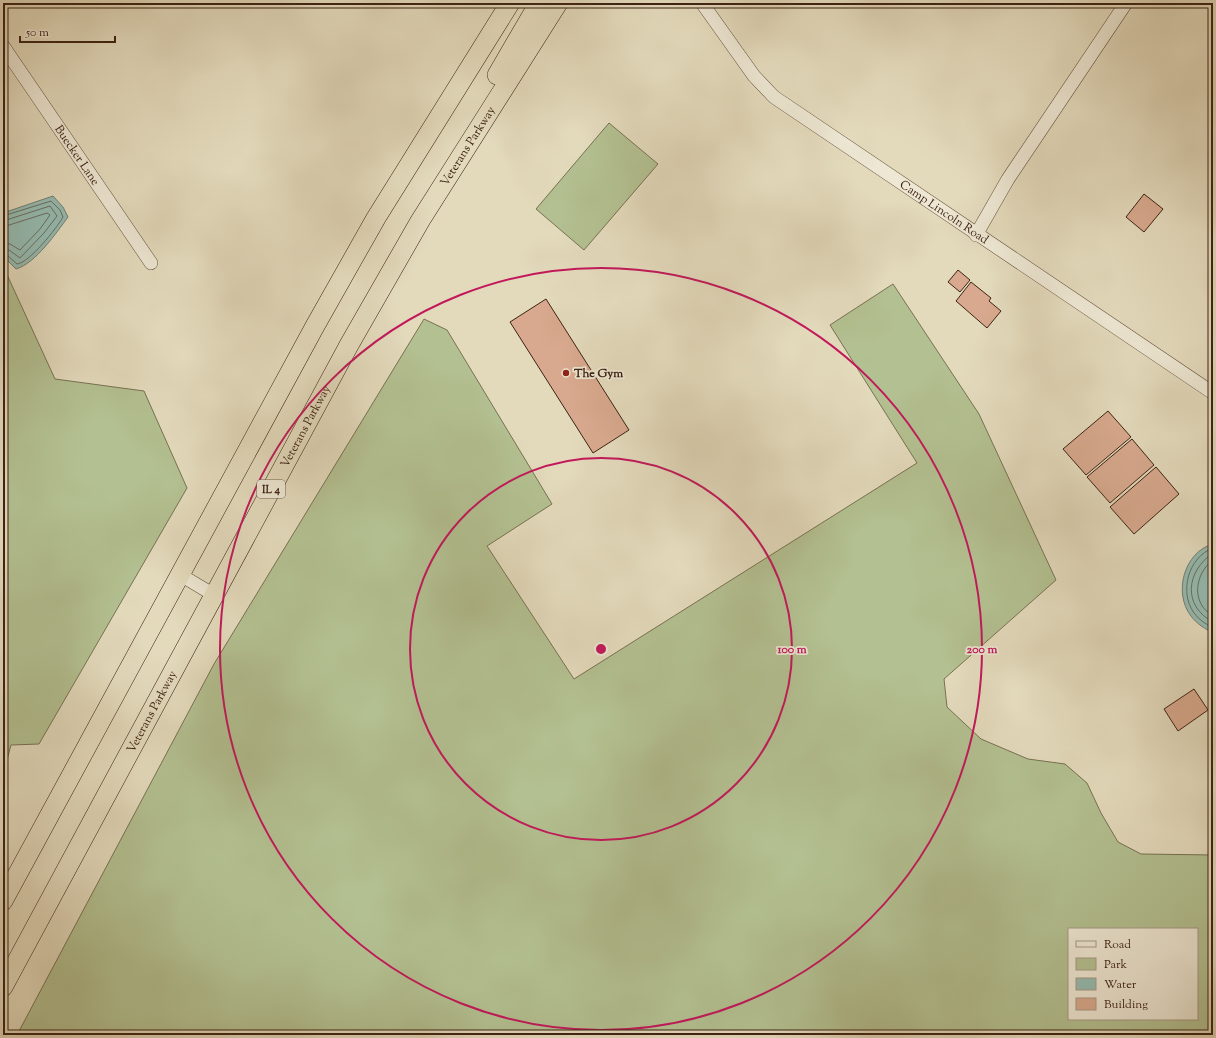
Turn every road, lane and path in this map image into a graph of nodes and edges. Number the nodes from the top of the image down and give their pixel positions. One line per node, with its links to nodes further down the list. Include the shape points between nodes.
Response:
1 (510, 3): 13 (highway, via 373,224)
2 (539, 3): 9 (highway, via 467,129)
3 (558, 3): 8 (highway, Veterans Parkway / IL 4)
4 (571, 3): 8 (highway, via 511,94)
5 (702, 3): 10 (street, Camp Lincoln Road, via 754,76 774,97)
6 (1126, 3): 10 (street, via 1008,179)
7 (3, 46): 11 (street, Buecker Lane)
8 (491, 109): 9 (highway, Veterans Parkway / IL 4)
9 (463, 154): 14 (highway, Veterans Parkway / IL 4, via 420,221 349,345)
10 (976, 235): 12 (street, Camp Lincoln Road)
11 (151, 263)
12 (1213, 393)
13 (179, 574): 14 (street); 15 (highway)
14 (214, 595): 16 (highway, Veterans Parkway / IL 4)
15 (3, 902)
16 (3, 987)

